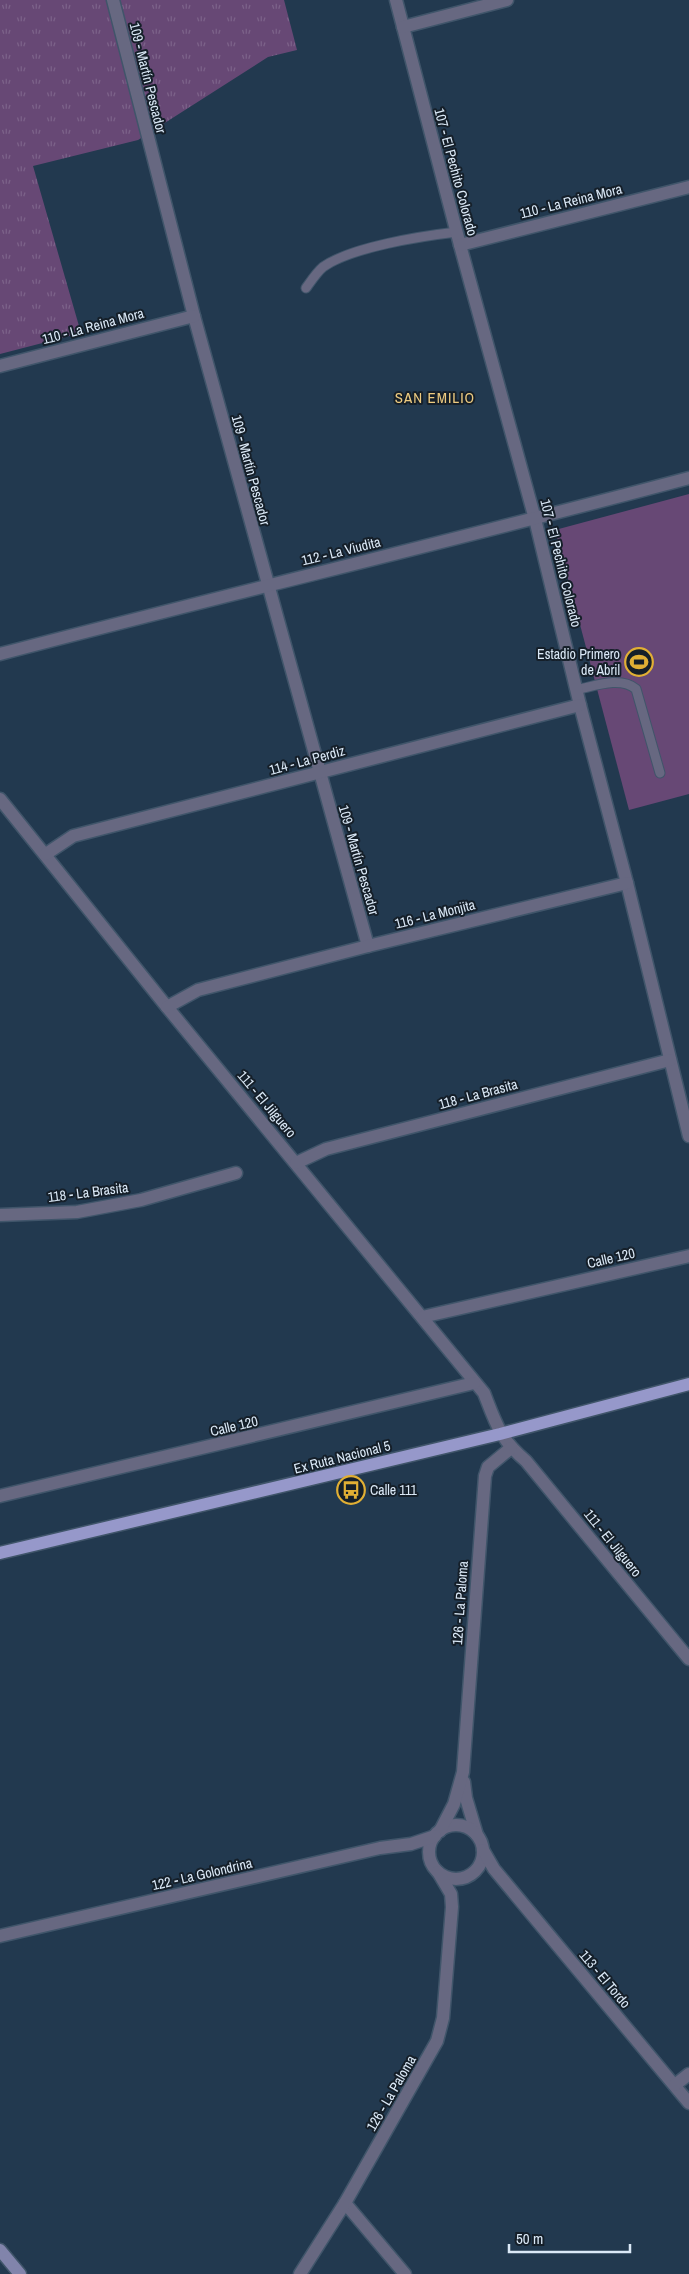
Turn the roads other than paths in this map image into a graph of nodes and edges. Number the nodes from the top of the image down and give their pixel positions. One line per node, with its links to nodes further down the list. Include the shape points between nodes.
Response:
1 (113, 0): 9 (street, 109 - Martín Pescador)
2 (396, 0): 4 (street, 107 - El Pechito Colorado)
3 (507, 0): 4 (street)
4 (403, 27): 6 (street, 107 - El Pechito Colorado)
5 (689, 187): 7 (street, 110 - La Reina Mora)
6 (456, 232): 7 (street, 107 - El Pechito Colorado); 8 (lane, via 417,237 346,256 322,268)
7 (460, 245): 12 (street, 107 - El Pechito Colorado)
8 (306, 288)
9 (194, 316): 10 (street, 110 - La Reina Mora); 13 (street, 109 - Martín Pescador)
10 (0, 366)
11 (689, 478): 12 (street, 112 - La Viudita)
12 (535, 519): 13 (street, 112 - La Viudita); 15 (street, 107 - El Pechito Colorado)
13 (266, 585): 14 (street, 112 - La Viudita); 17 (street, 109 - Martín Pescador)
14 (0, 654)
15 (576, 690): 16 (street, 107 - El Pechito Colorado); 18 (lane, via 630,683 636,689)
16 (580, 705): 17 (street, 114 - La Perdiz); 21 (street, 107 - El Pechito Colorado)
17 (318, 772): 20 (street, 114 - La Perdiz, via 73,836); 22 (street, 109 - Martín Pescador)
18 (660, 773)
19 (0, 798): 20 (street, 111 - El Jilguero)
20 (46, 854): 23 (street, 111 - El Jilguero)
21 (627, 883): 22 (street, 116 - La Monjita); 24 (street, 107 - El Pechito Colorado)
22 (368, 946): 23 (street, 116 - La Monjita, via 198,990)
23 (167, 1006): 26 (street, 111 - El Jilguero)
24 (670, 1060): 25 (street, 107 - El Pechito Colorado); 26 (street, 118 - La Brasita, via 326,1149)
25 (689, 1136)
26 (296, 1163): 30 (street, 111 - El Jilguero)
27 (236, 1173): 28 (street, 118 - La Brasita, via 141,1200 86,1210)
28 (0, 1215)
29 (689, 1256): 30 (street, Calle 120)
30 (422, 1317): 31 (street, 111 - El Jilguero)
31 (474, 1383): 33 (street, 111 - El Jilguero, via 484,1393); 35 (street, Calle 120)
32 (689, 1384): 33 (main road, Ex Ruta Nacional 5)
33 (500, 1434): 34 (street, 111 - El Jilguero); 36 (main road, Ex Ruta Nacional 5)
34 (511, 1448): 37 (street, 111 - El Jilguero, via 526,1461); 38 (street, 126 - La Paloma, via 488,1467 485,1476)
35 (0, 1496)
36 (0, 1553)
37 (689, 1659)
38 (463, 1772): 39 (street, 126 - La Paloma, via 454,1804); 40 (street, 126 - La Paloma, via 466,1798)
39 (437, 1833): 40 (street, via 455,1825); 41 (street, 122 - La Golondrina); 43 (street)
40 (477, 1835): 42 (street)
41 (411, 1844): 43 (street); 48 (street, 122 - La Golondrina, via 380,1848)
42 (483, 1850): 45 (street, 113 - El Tordo); 46 (street)
43 (429, 1856): 44 (street)
44 (438, 1872): 46 (street, via 452,1879); 47 (street, 126 - La Paloma, via 451,1894)
45 (498, 1873): 46 (street); 50 (street, 113 - El Tordo)
46 (472, 1874): 47 (street, 126 - La Paloma, via 457,1892)
47 (452, 1907): 52 (street, 126 - La Paloma, via 443,2018 437,2041)
48 (0, 1936)
49 (689, 2074): 50 (street)
50 (675, 2085): 51 (street, 113 - El Tordo)
51 (689, 2103)
52 (345, 2203): 55 (street, 126 - La Paloma); 56 (street)
53 (0, 2250): 54 (street)
54 (20, 2274)
55 (300, 2274)
56 (405, 2274)

